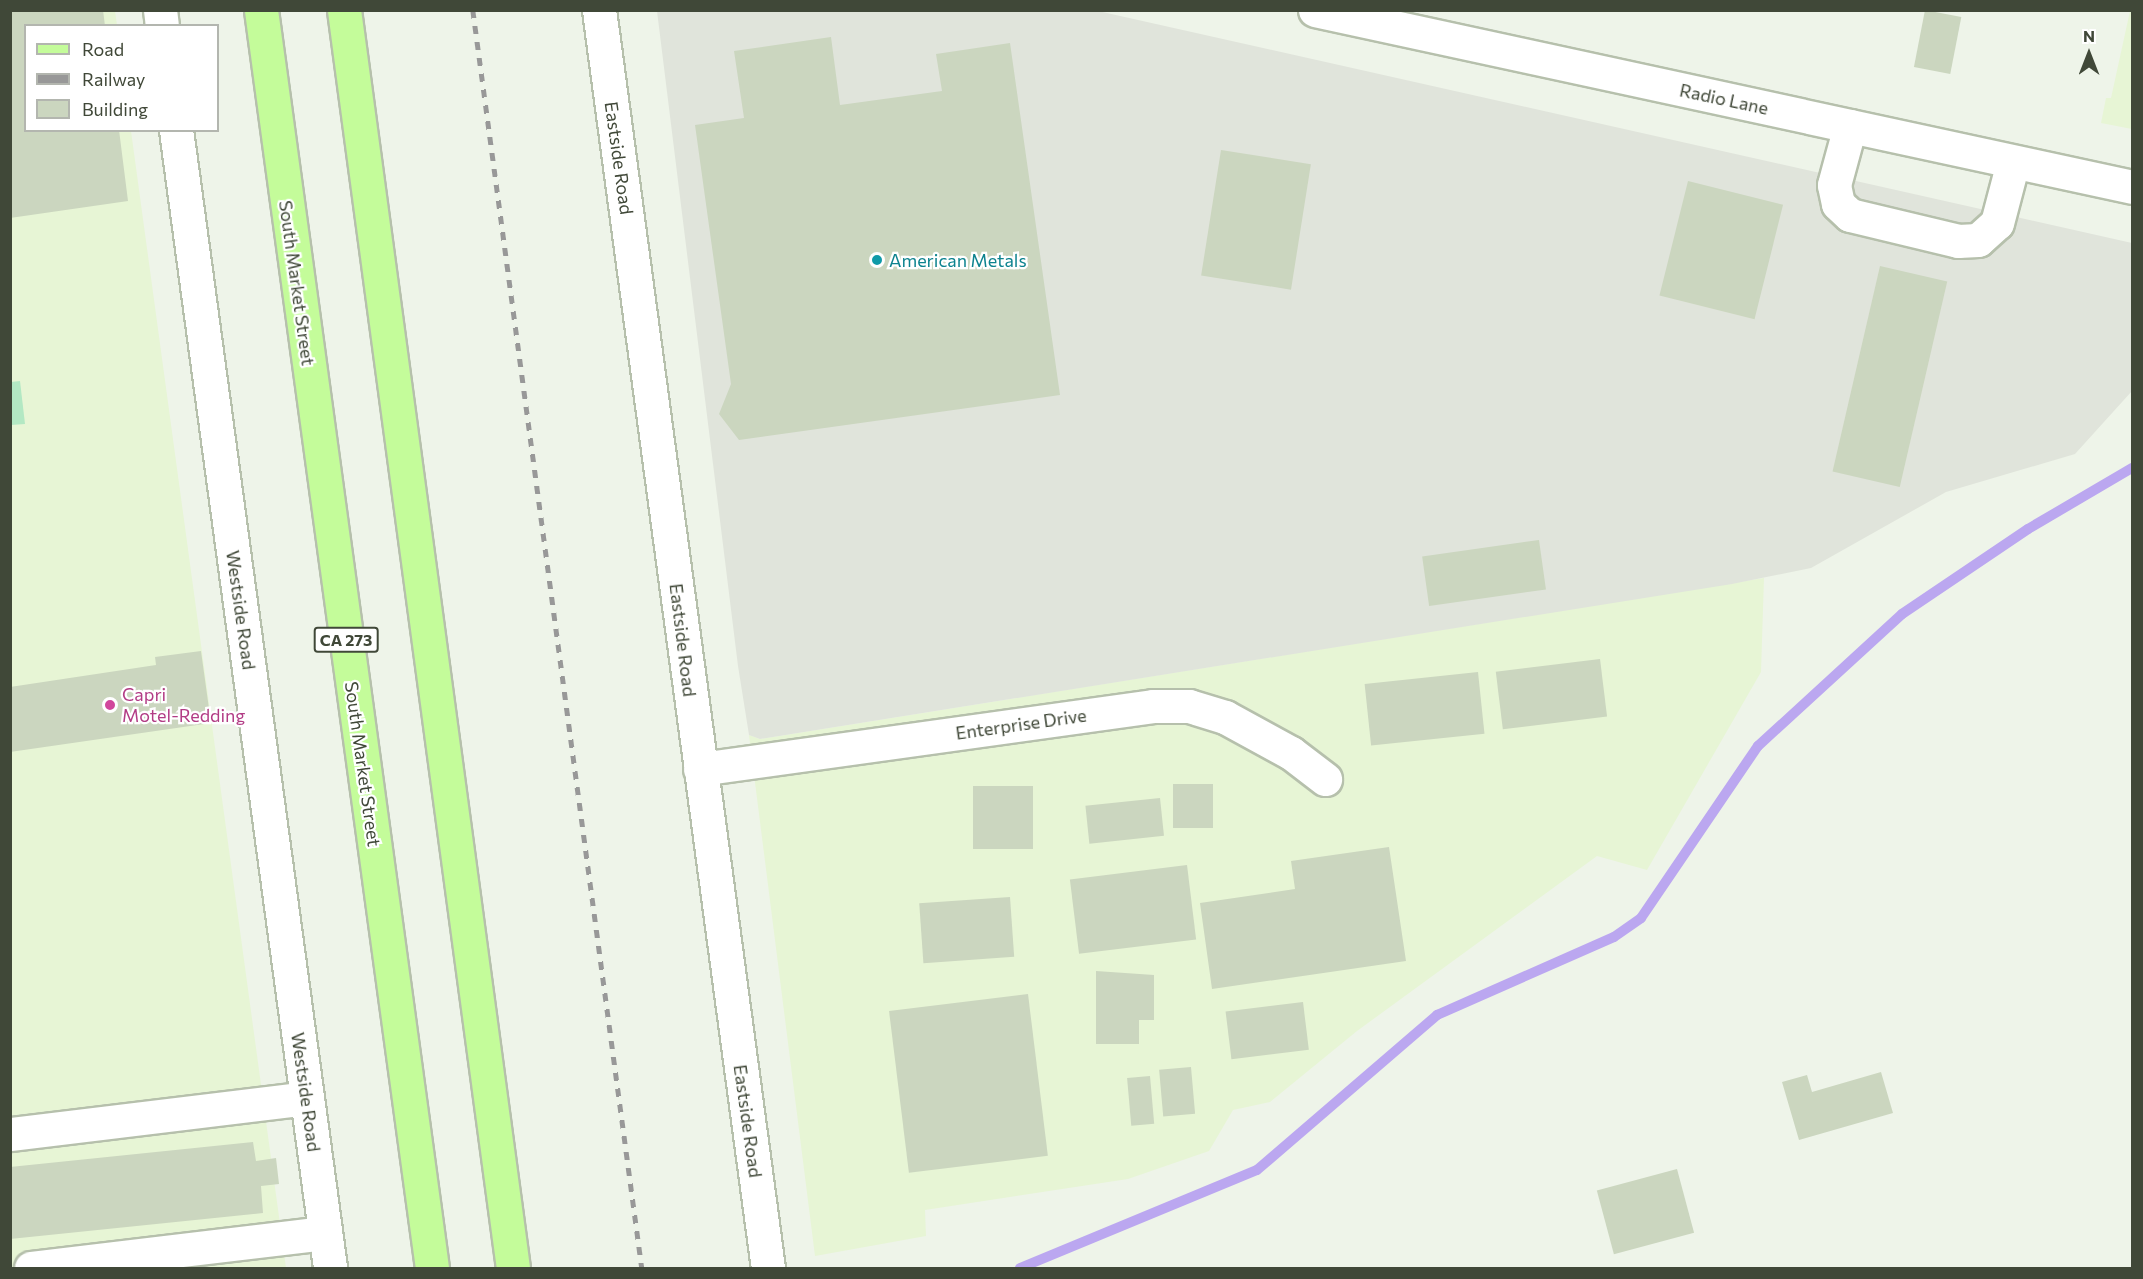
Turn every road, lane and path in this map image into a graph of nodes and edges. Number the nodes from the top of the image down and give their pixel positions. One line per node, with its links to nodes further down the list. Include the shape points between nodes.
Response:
1 (261, 10): 18 (main road, South Market Street / CA 273)
2 (344, 10): 14 (main road)
3 (599, 10): 9 (street, Eastside Road)
4 (1315, 10): 5 (street, Radio Lane)
5 (1850, 126): 7 (street, Radio Lane); 7 (street, via 1834,185 1838,204 1850,215 1958,241 1978,240 1996,223)
6 (176, 132): 11 (street, Westside Road)
7 (2013, 162): 8 (street, Radio Lane)
8 (2130, 179)
9 (699, 769): 10 (street, Enterprise Drive, via 1120,710 1189,706 1256,733); 15 (street, Eastside Road)
10 (1325, 779)
11 (307, 1098): 12 (street); 13 (street, Westside Road)
12 (10, 1134)
13 (325, 1233): 16 (street); 17 (street, Westside Road)
14 (512, 1266)
15 (767, 1266)
16 (31, 1269)
17 (330, 1269)
18 (432, 1269)

